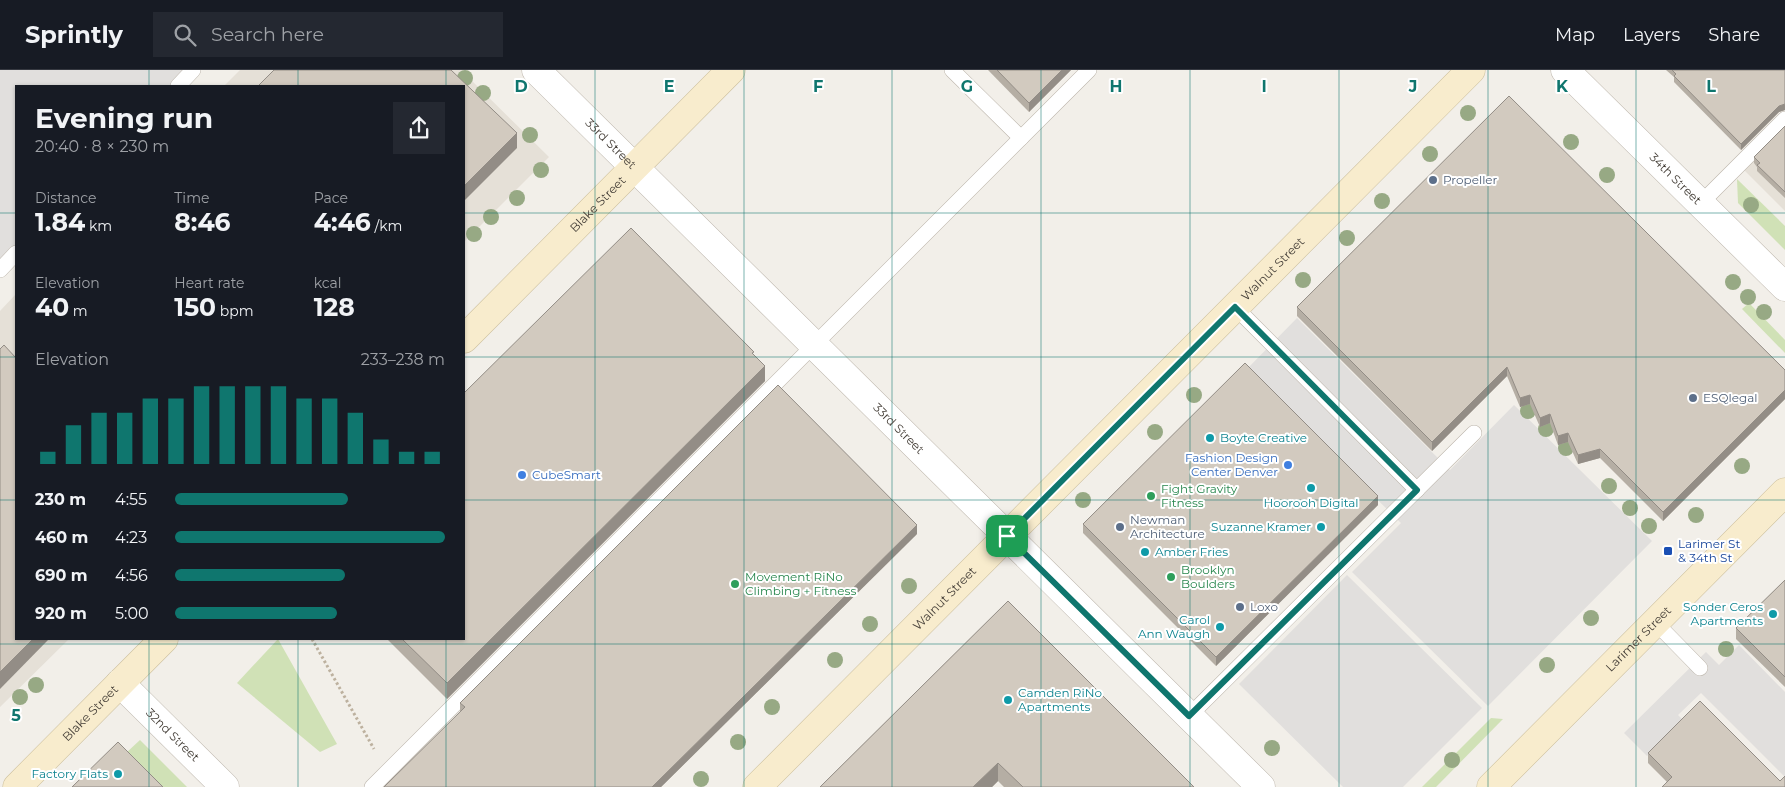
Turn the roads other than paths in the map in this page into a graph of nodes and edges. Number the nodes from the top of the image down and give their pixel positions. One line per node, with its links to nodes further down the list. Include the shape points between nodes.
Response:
1 (193, 70): 8 (lane)
2 (536, 70): 11 (street, 33rd Street)
3 (731, 70): 11 (street, Blake Street)
4 (952, 70): 10 (lane)
5 (1089, 70): 10 (lane)
6 (1471, 70): 16 (street, Walnut Street)
7 (1565, 70): 12 (street, 34th Street)
8 (179, 85)
9 (1785, 119): 12 (lane)
10 (1021, 138): 18 (lane)
11 (634, 168): 17 (street, Blake Street); 18 (street, 33rd Street)
12 (1701, 203): 15 (street, 34th Street)
13 (15, 254): 14 (lane)
14 (0, 270)
15 (1785, 287)
16 (1235, 307): 20 (lane); 22 (street, Walnut Street)
17 (465, 338)
18 (813, 345): 22 (street, 33rd Street); 30 (lane)
19 (1474, 433): 20 (lane)
20 (1417, 490): 27 (lane)
21 (1785, 492): 23 (street, Larimer Street)
22 (1007, 536): 27 (street, 33rd Street); 31 (street, Walnut Street)
23 (1655, 622): 25 (lane); 33 (street, Larimer Street)
24 (163, 640): 26 (street, Blake Street)
25 (1700, 668)
26 (120, 683): 28 (street, Blake Street); 29 (street, 32nd Street)
27 (1189, 716): 32 (street, 33rd Street)
28 (16, 787)
29 (224, 787)
30 (372, 787)
31 (757, 787)
32 (1261, 787)
33 (1491, 787)

